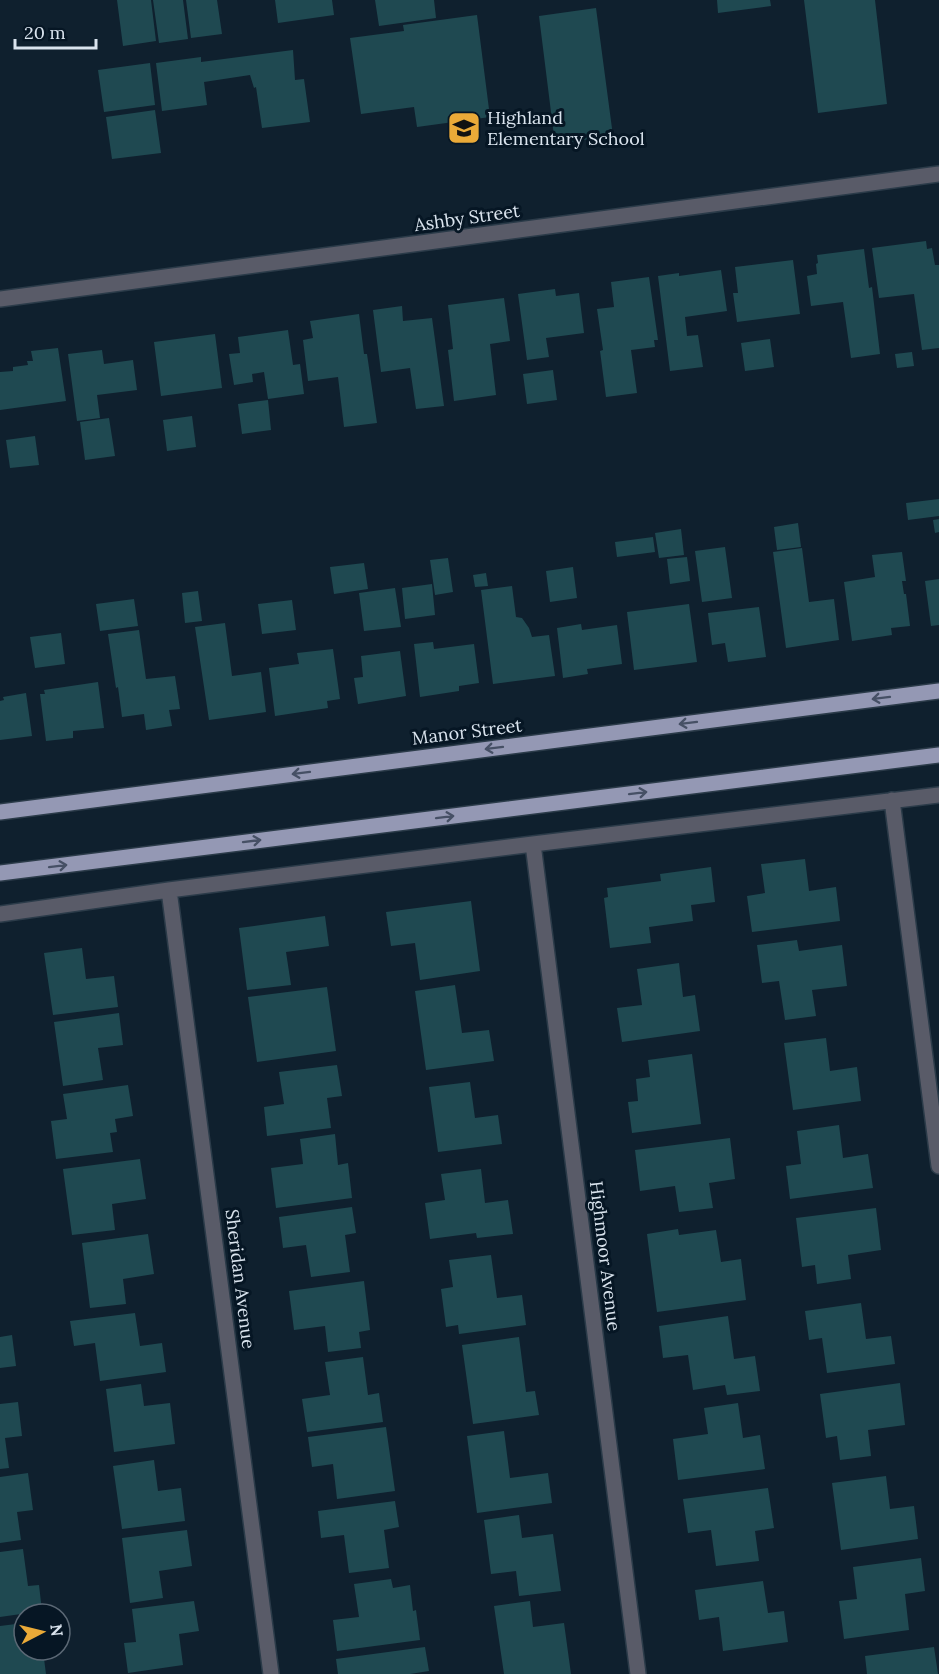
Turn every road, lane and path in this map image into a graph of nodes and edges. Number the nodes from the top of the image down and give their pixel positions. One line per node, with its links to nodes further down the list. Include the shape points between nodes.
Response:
1 (939, 174): 2 (street, Ashby Street)
2 (0, 299)
3 (939, 691): 7 (main road, Manor Street, one-way to 7)
4 (939, 755): 9 (main road, one-way to 4)
5 (939, 795): 6 (street)
6 (892, 800): 8 (street); 12 (street)
7 (0, 812)
8 (533, 844): 10 (street); 14 (street, Highmoor Avenue)
9 (0, 873)
10 (169, 890): 11 (street); 13 (street, Sheridan Avenue)
11 (0, 914)
12 (939, 1166)
13 (271, 1674)
14 (638, 1674)

